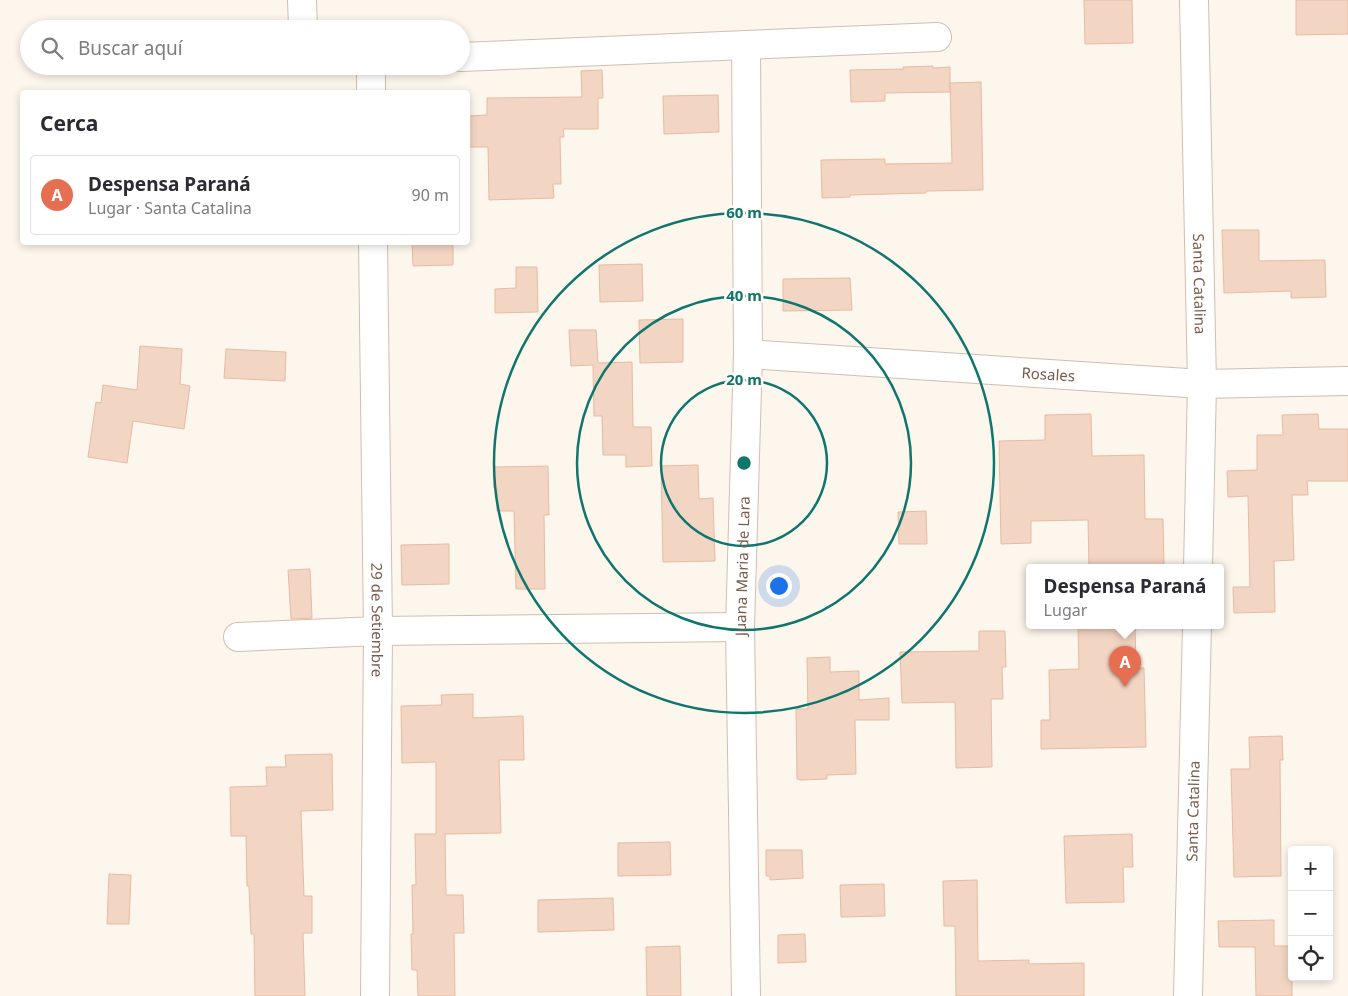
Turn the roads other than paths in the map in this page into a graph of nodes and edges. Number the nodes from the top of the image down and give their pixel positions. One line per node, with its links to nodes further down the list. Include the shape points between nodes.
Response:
1 (302, 0): 3 (street)
2 (1194, 0): 12 (street, Santa Catalina)
3 (303, 20)
4 (937, 37): 5 (street)
5 (746, 45): 6 (street); 10 (street, Juana Maria de Lara)
6 (470, 56)
7 (371, 75): 8 (street)
8 (371, 90)
9 (373, 245): 16 (street, 29 de Setiembre)
10 (748, 354): 12 (street, Rosales); 14 (street, Juana Maria de Lara)
11 (1348, 381): 12 (street, Rosales)
12 (1202, 384): 13 (street, Santa Catalina)
13 (1198, 564)
14 (740, 627): 16 (street); 19 (street, Juana Maria de Lara)
15 (1197, 629): 20 (street, Santa Catalina)
16 (378, 631): 17 (street); 18 (street, 29 de Setiembre)
17 (238, 637)
18 (376, 996)
19 (746, 996)
20 (1188, 996)

